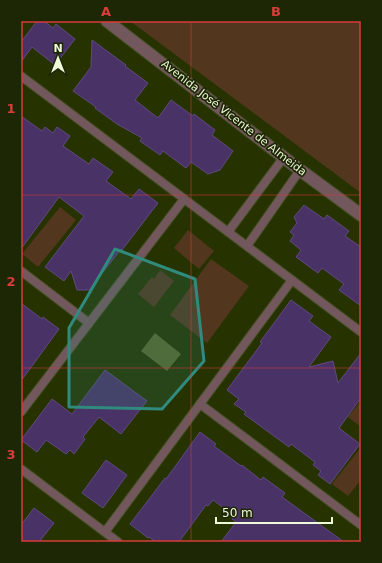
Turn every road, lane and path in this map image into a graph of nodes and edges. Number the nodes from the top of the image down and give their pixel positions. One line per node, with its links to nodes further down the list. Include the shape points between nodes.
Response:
1 (108, 21): 3 (street, Avenida José Vicente de Almeida)
2 (21, 76): 5 (lane)
3 (284, 157): 4 (street, Avenida José Vicente de Almeida); 7 (lane)
4 (300, 170): 6 (street, Avenida José Vicente de Almeida); 8 (lane)
5 (184, 199): 7 (lane); 11 (lane)
6 (361, 215)
7 (228, 232): 8 (lane)
8 (247, 246): 10 (lane)
9 (21, 271): 11 (lane)
10 (292, 280): 12 (lane); 13 (lane)
11 (89, 323): 14 (lane)
12 (361, 332)
13 (200, 404): 16 (lane); 17 (lane)
14 (21, 412)
15 (21, 469): 17 (lane)
16 (361, 525)
17 (104, 532): 18 (lane)
18 (118, 542)

